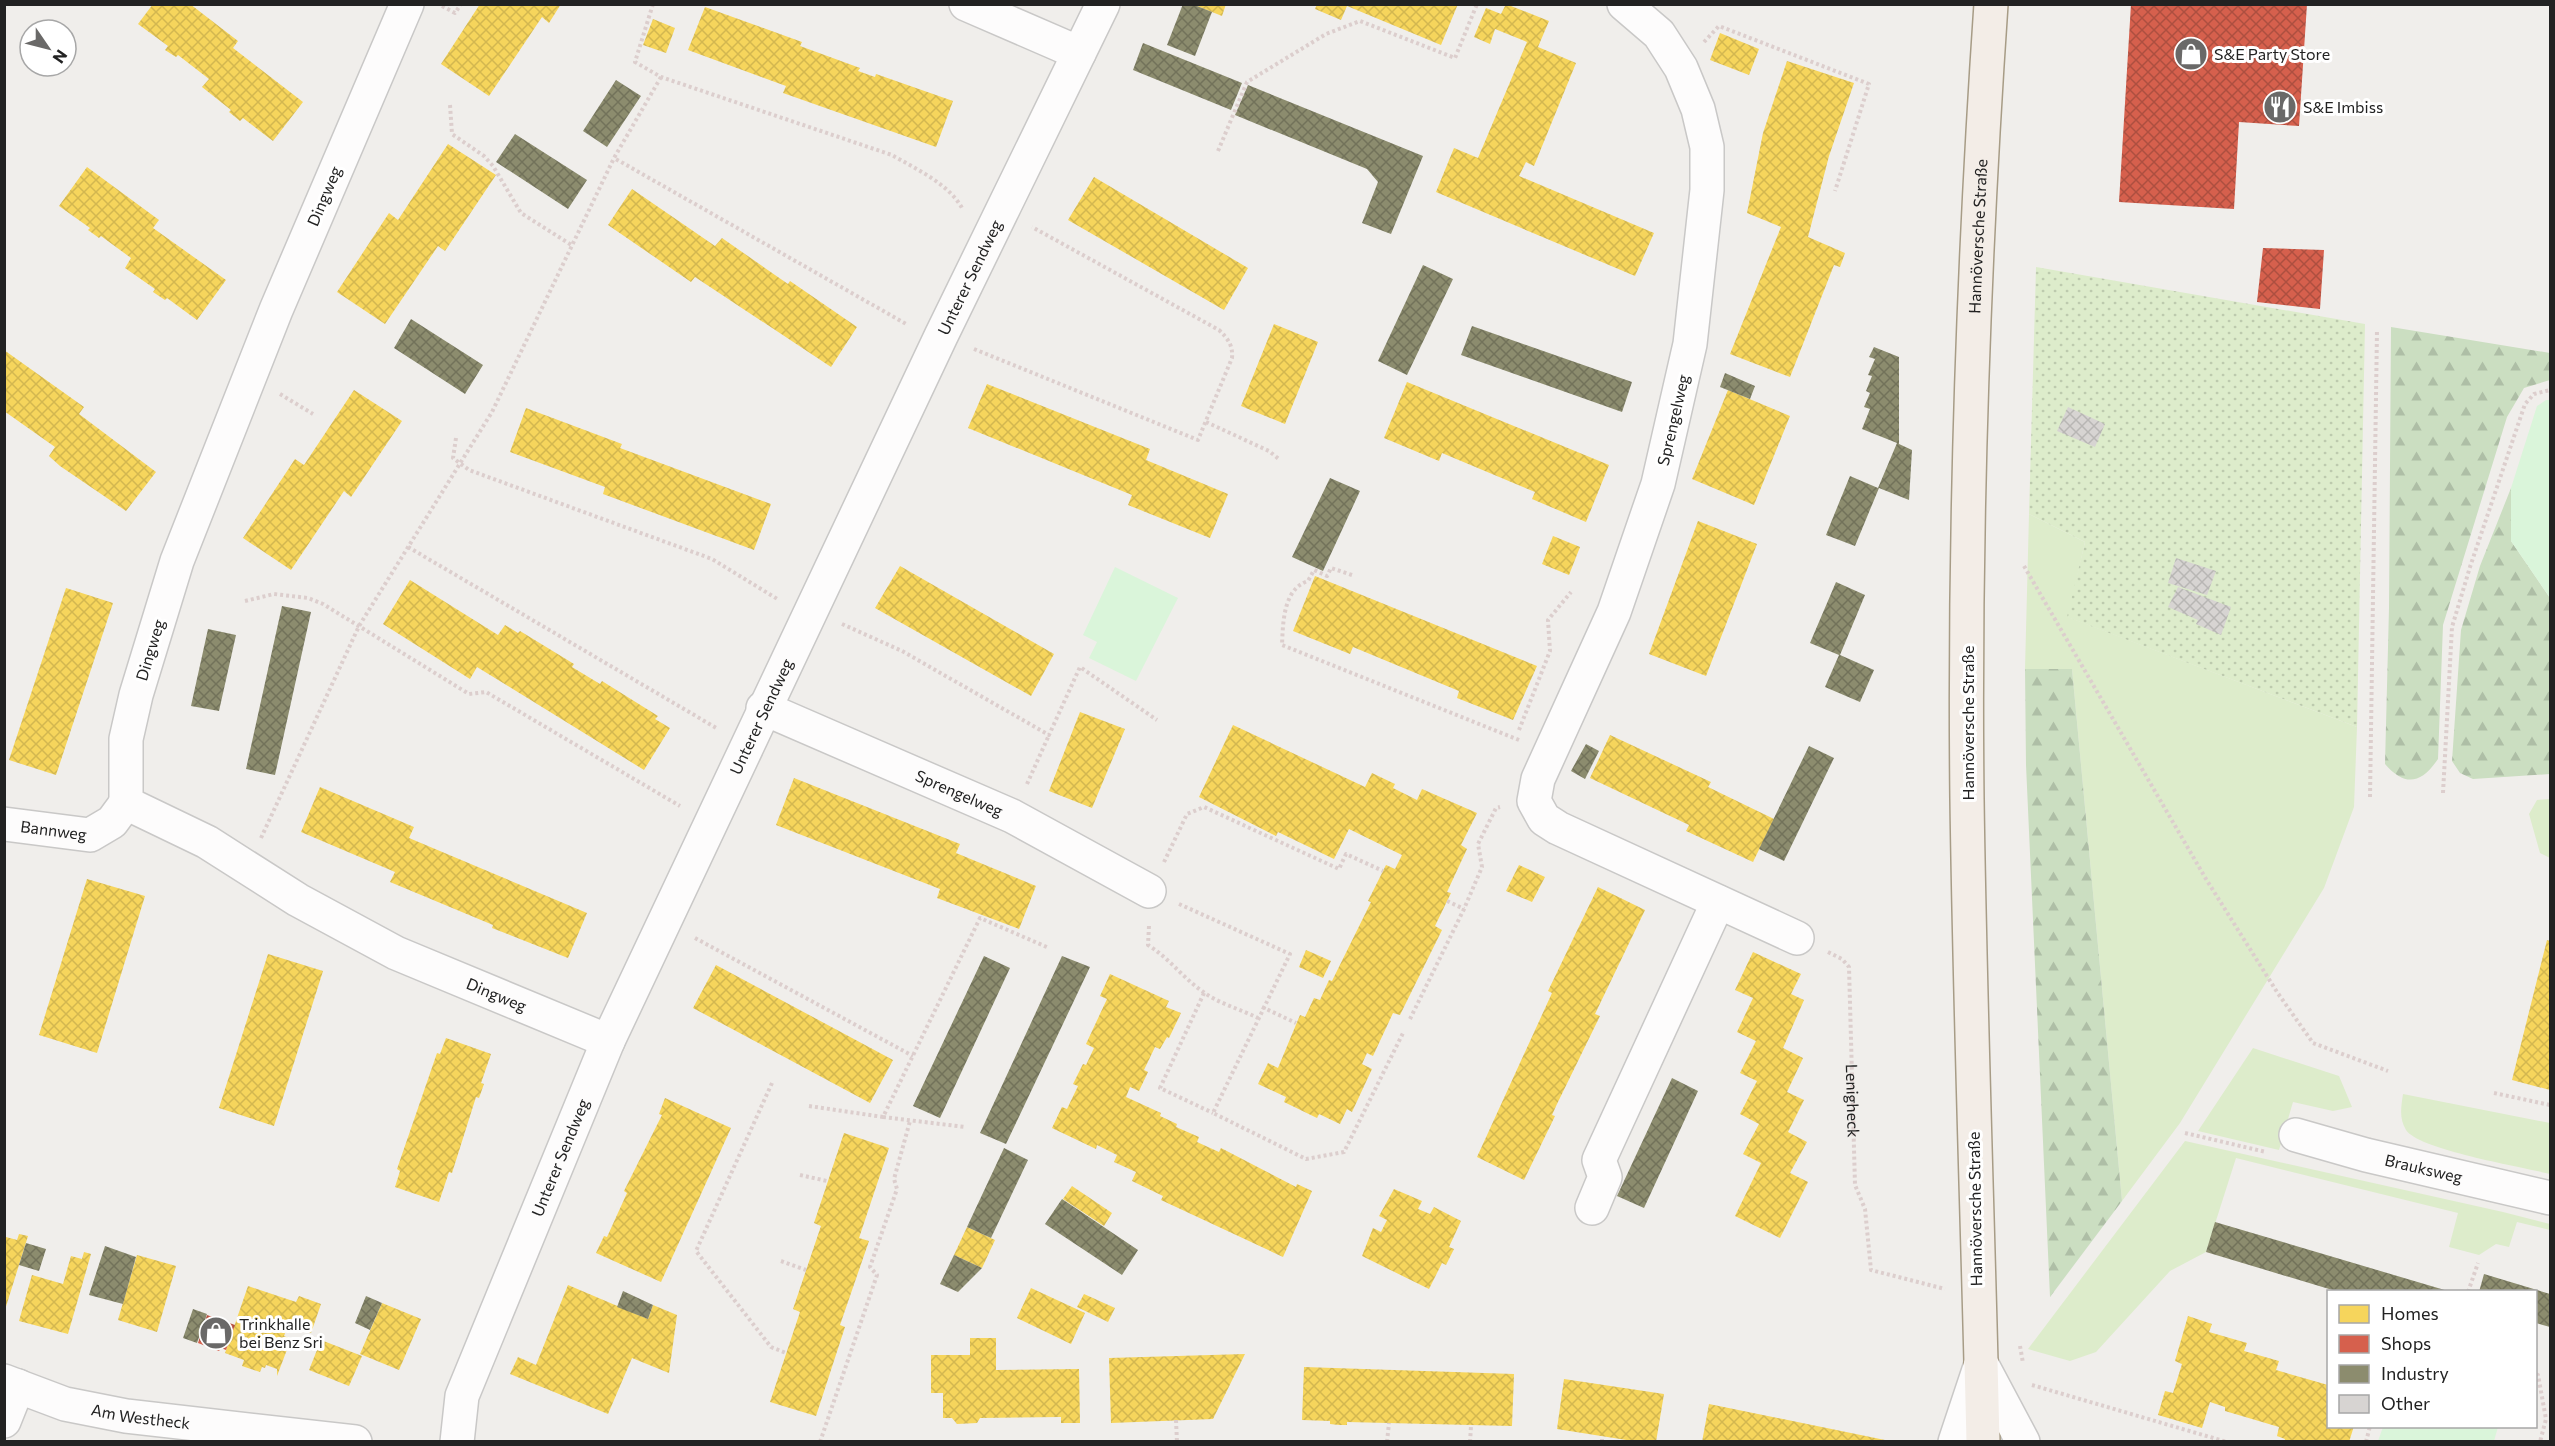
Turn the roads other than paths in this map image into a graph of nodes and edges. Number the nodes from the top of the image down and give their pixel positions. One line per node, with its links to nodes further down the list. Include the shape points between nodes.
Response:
1 (407, 4): 8 (street, Dingweg, via 276,310 177,561 126,739)
2 (966, 4): 6 (street)
3 (1103, 4): 6 (street, Unterer Sendweg)
4 (1624, 4): 11 (street, Sprengelweg, via 1659,34 1681,68 1698,109 1707,147 1707,190 1690,344 1655,494 1614,612 1538,779 1534,801 1544,819 1558,828)
5 (1991, 4): 17 (main road, Hannöversche Straße, via 1969,462 1967,795)
6 (1079, 53): 7 (street, Unterer Sendweg)
7 (763, 708): 10 (street, Sprengelweg, via 1012,816); 13 (street, Unterer Sendweg)
8 (126, 802): 9 (street, Bannweg, via 112,822 90,835); 13 (street, Dingweg, via 207,842 298,900 396,953)
9 (4, 824)
10 (1149, 891)
11 (1718, 902): 12 (street); 16 (street, via 1599,1161 1605,1177)
12 (1797, 938)
13 (608, 1041): 22 (street, Unterer Sendweg, via 462,1396)
14 (2296, 1135): 15 (street, Brauksweg)
15 (2550, 1198)
16 (1592, 1208)
17 (1981, 1363): 23 (street); 24 (main road, Hannöversche Straße); 25 (street)
18 (11, 1384): 19 (street); 20 (street, Am Westheck)
19 (4, 1421)
20 (135, 1430): 21 (street, Am Westheck)
21 (355, 1442)
22 (457, 1442)
23 (1955, 1442)
24 (1983, 1442)
25 (2023, 1442)

